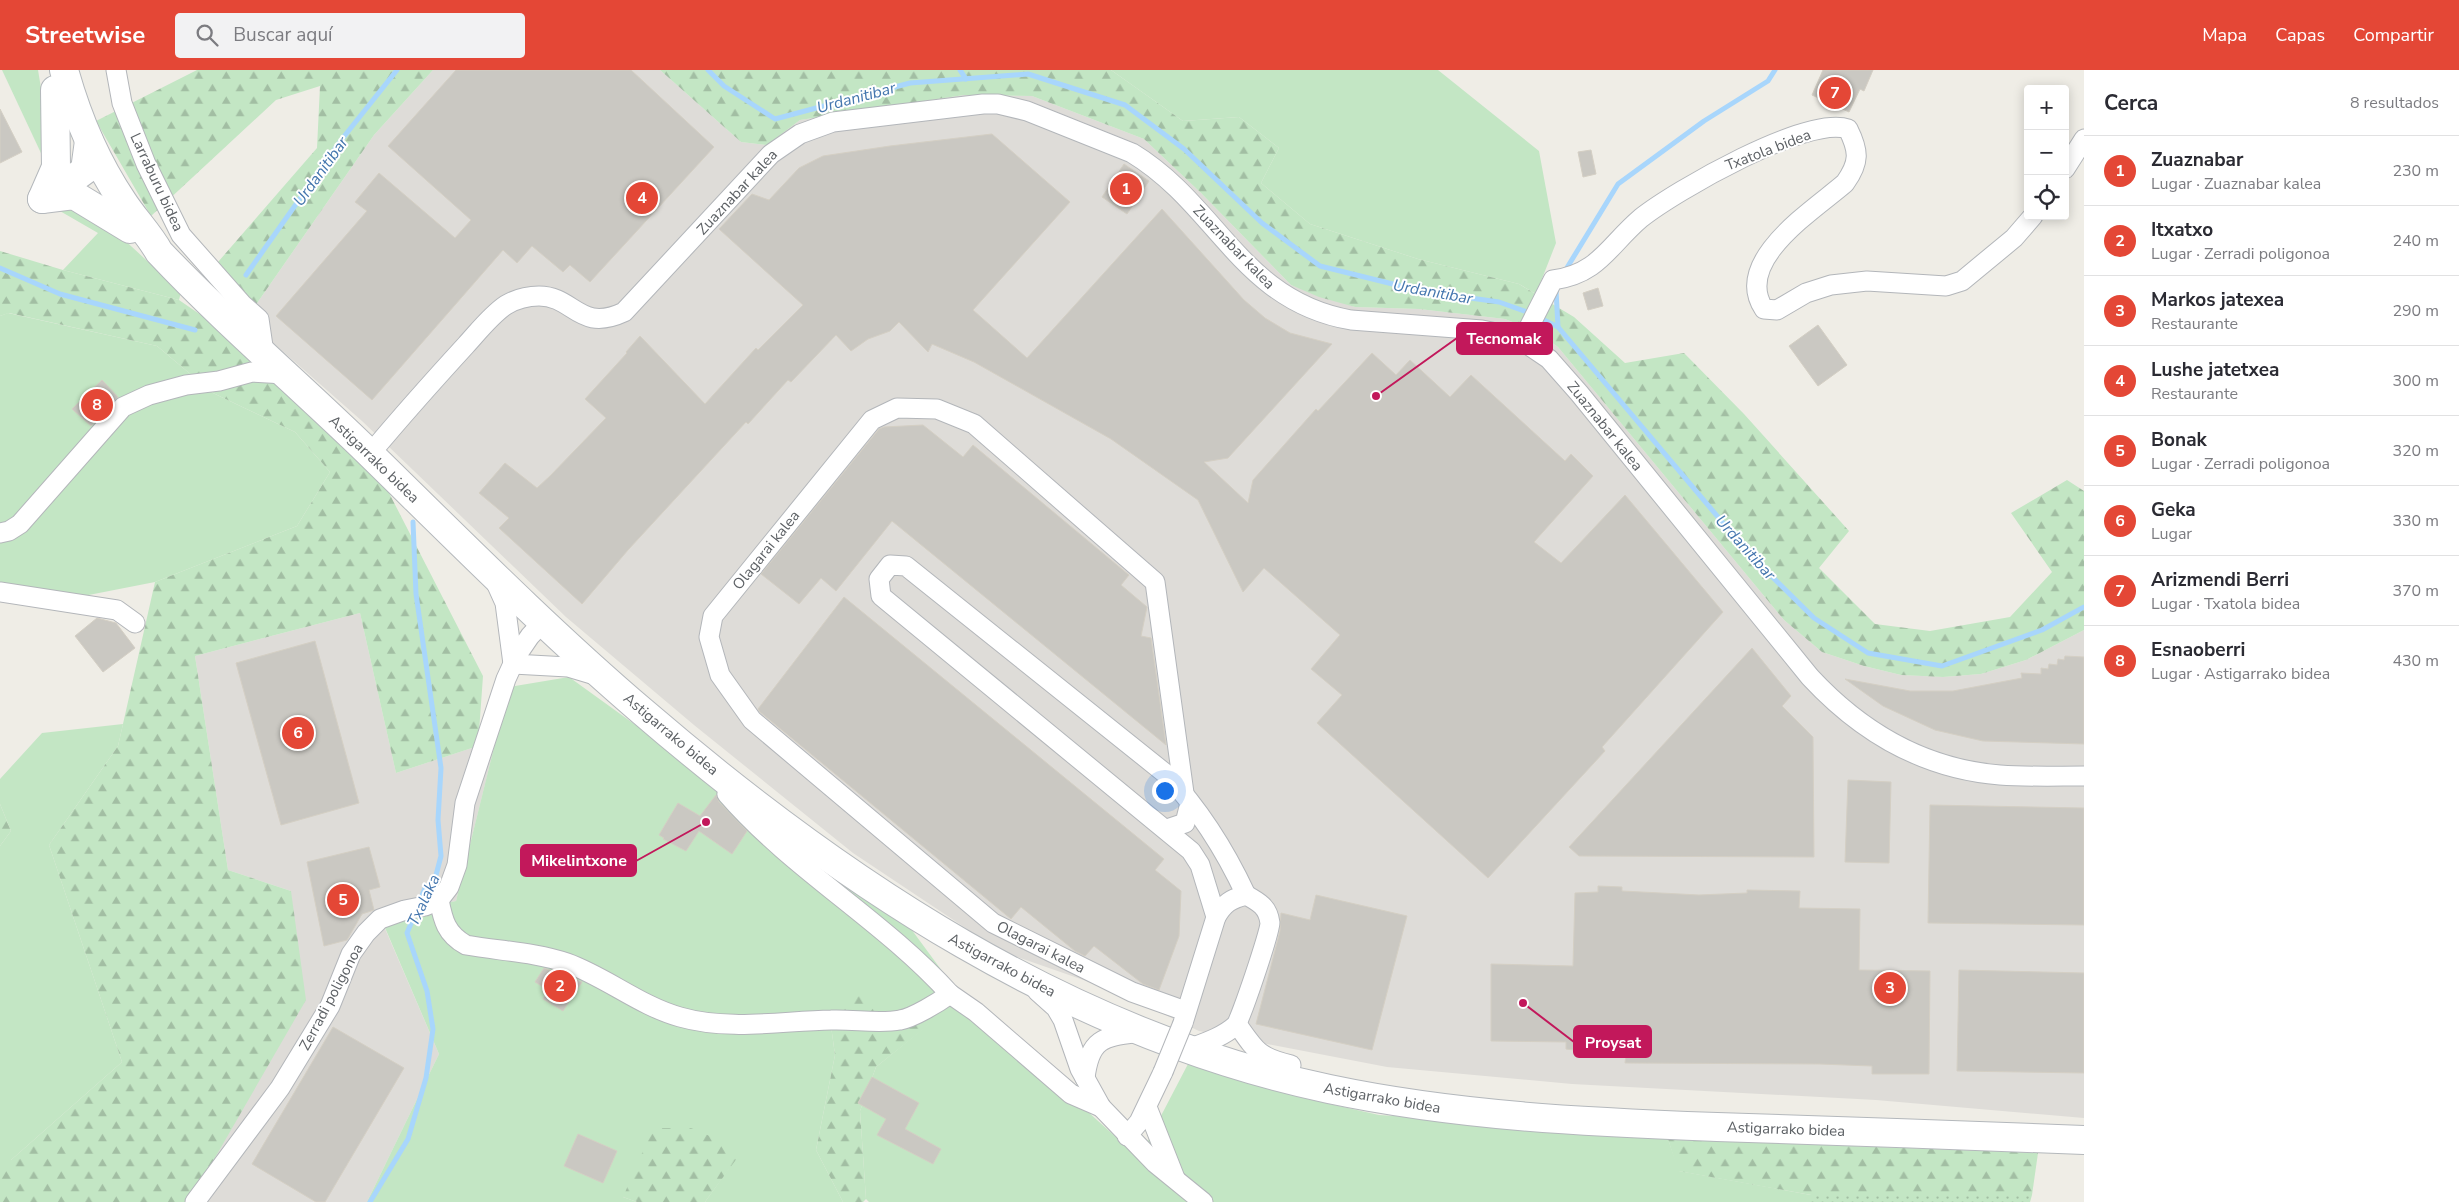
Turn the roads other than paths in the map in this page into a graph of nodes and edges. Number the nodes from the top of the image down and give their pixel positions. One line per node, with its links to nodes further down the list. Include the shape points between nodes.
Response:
1 (116, 70): 9 (street, Larraburu bidea, via 122,103 146,164 181,234)
2 (57, 77): 4 (main road, Astigarrako bidea); 6 (main road, Astigarrako bidea, via 65,127); 8 (main road, via 56,167 42,199 74,195)
3 (2084, 139): 5 (street)
4 (89, 141): 6 (main road); 8 (main road, Astigarrako bidea)
5 (2069, 163)
6 (79, 174): 8 (main road, Astigarrako bidea, via 110,209)
7 (2030, 220): 11 (street, Txatola bidea, via 2014,238 1962,281 1946,286 1867,281 1831,285 1806,293 1778,310 1764,309 1759,302 1757,283 1762,264 1778,240 1845,184 1853,173 1858,154 1848,129 1837,126 1789,138 1752,153 1670,196 1620,237 1601,261 1568,278 1553,280)
8 (131, 223): 10 (main road, Astigarrako bidea, via 150,248 159,252)
9 (198, 254): 10 (street); 12 (street, Larraburu bidea, via 259,319)
10 (179, 274): 12 (main road, Astigarrako bidea)
11 (1525, 334): 14 (street, Zuaznabar kalea, via 1351,320 1302,306 1260,278 1172,182 1132,152 1027,111 983,104 833,122 800,134 771,154 624,312 606,318 586,316 542,296 530,296 498,311); 22 (street, Zuaznabar kalea, via 1559,369 1810,677 1856,721 1898,747 1956,768 2001,775)
12 (264, 353): 13 (main road, Astigarrako bidea)
13 (285, 374): 14 (main road, Astigarrako bidea); 15 (street, via 252,372 186,385 149,395 123,407 20,524)
14 (370, 454): 16 (main road, Astigarrako bidea)
15 (0, 533)
16 (491, 572): 19 (main road, Astigarrako bidea); 20 (street, via 505,603)
17 (0, 592): 18 (street, via 117,610)
18 (135, 622)
19 (543, 622): 20 (street); 21 (main road, Astigarrako bidea)
20 (513, 664): 21 (street, via 568,668); 27 (street, via 465,803 458,865 449,887)
21 (604, 678): 23 (main road, Astigarrako bidea)
22 (2084, 776)
23 (732, 784): 29 (main road, Astigarrako bidea, via 872,888); 30 (street, via 727,794 747,818 929,970)
24 (1187, 798): 25 (street, via 1185,823); 25 (street, Olagarai kalea, via 1166,774 906,566 890,565 879,579 880,596); 26 (street, Olagarai kalea, via 1235,871); 32 (street, Olagarai kalea, via 1156,582 974,424 937,409 897,408 872,420 713,616 709,637 720,676 752,720 993,923 1132,992)
25 (1167, 829): 28 (street, Olagarai kalea, via 1192,850)
26 (1246, 895): 28 (street, via 1226,903); 31 (street, via 1264,905 1271,924)
27 (432, 903): 30 (street, via 446,928 455,939 466,945 566,963 647,1004 698,1022 778,1024 902,1020); 41 (street, Zerradi poligonoa, via 380,919 351,954 330,1006 280,1088)
28 (1216, 917): 32 (street)
29 (1023, 978): 33 (main road, Astigarrako bidea); 34 (street, via 1056,1008 1064,1020)
30 (950, 994): 36 (street, via 983,1018 1071,1094)
31 (1237, 1024): 32 (street, via 1210,1041); 35 (street, via 1255,1050 1268,1059 1333,1077)
32 (1185, 1028): 33 (main road, Astigarrako bidea); 35 (main road, Astigarrako bidea, via 1269,1075); 37 (street, bridge)
33 (1143, 1031): 34 (street, via 1110,1036 1097,1043 1087,1061)
34 (1085, 1078): 36 (street)
35 (1363, 1096): 39 (main road, Astigarrako bidea, via 1547,1120)
36 (1101, 1107): 38 (street)
37 (1147, 1107): 38 (street); 40 (street)
38 (1127, 1136): 40 (street)
39 (2084, 1140)
40 (1176, 1181): 42 (street)
41 (195, 1202)
42 (1203, 1202)

